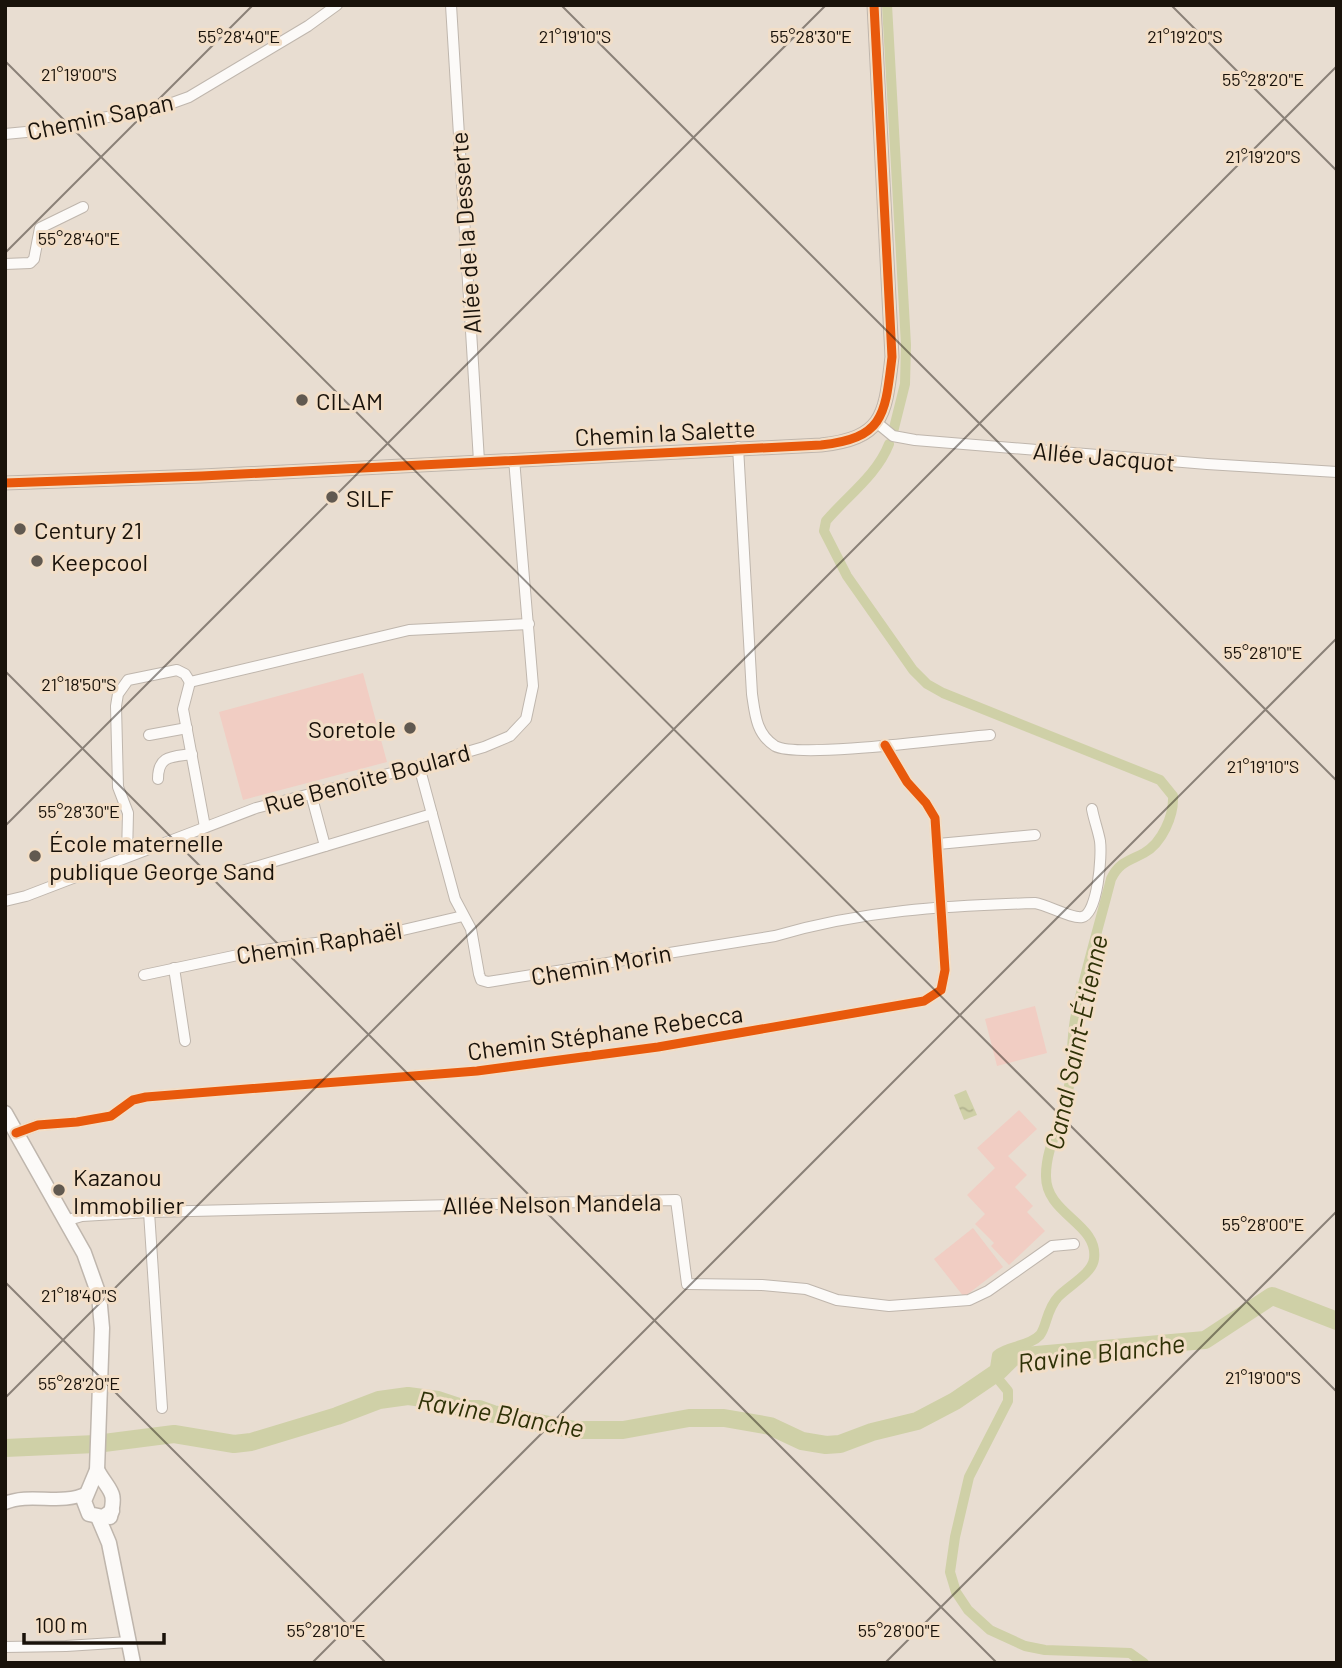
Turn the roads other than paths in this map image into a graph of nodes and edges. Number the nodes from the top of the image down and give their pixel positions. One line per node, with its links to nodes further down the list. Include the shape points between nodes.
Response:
1 (337, 5): 4 (street, Chemin Sapan, via 171,104 55,130)
2 (452, 5): 10 (street, Allée de la Desserte)
3 (874, 5): 7 (street, via 892,357 886,404)
4 (5, 134)
5 (83, 207): 6 (street, via 40,228 30,263)
6 (5, 264)
7 (876, 422): 8 (street, Chemin la Salette, via 860,437 842,442); 11 (street, Allée Jacquot, via 893,436 915,440)
8 (738, 447): 9 (street, Chemin la Salette); 20 (street, via 756,722 766,739 781,748)
9 (514, 459): 10 (street, Chemin la Salette); 15 (street)
10 (479, 461): 13 (street, Chemin la Salette)
11 (1337, 472)
12 (5, 483): 13 (street, Chemin la Salette)
13 (29, 484): 14 (street, Chemin la Salette)
14 (5, 491)
15 (529, 624): 16 (street, via 409,630); 22 (street, Rue Benoite Boulard, via 533,686 526,719 510,736)
16 (190, 682): 17 (street, via 183,709); 31 (street, via 177,670 128,680 118,694 118,788 128,813)
17 (187, 729): 19 (street); 21 (street)
18 (990, 734): 20 (street)
19 (149, 735)
20 (885, 746): 29 (street, Chemin Stéphane Rebecca, via 934,814)
21 (192, 754): 23 (street, via 163,761); 27 (street)
22 (419, 766): 24 (street, Rue Benoite Boulard); 26 (street, Chemin Morin)
23 (158, 779)
24 (310, 794): 27 (street, Rue Benoite Boulard); 30 (street)
25 (1092, 809): 34 (street, via 1101,863 1088,915 1079,918 1035,903)
26 (432, 814): 30 (street); 35 (street, Chemin Morin)
27 (205, 827): 31 (street, Rue Benoite Boulard)
28 (1035, 835): 29 (street)
29 (938, 844): 34 (street, Chemin Stéphane Rebecca)
30 (325, 846): 32 (street)
31 (127, 856): 33 (street, Rue Benoite Boulard)
32 (242, 871)
33 (5, 901)
34 (941, 906): 35 (street, Chemin Morin, via 860,915 775,936 488,982 479,974 471,929); 40 (street, Chemin Stéphane Rebecca, via 944,980 939,991 924,1001 659,1047 477,1071 146,1097 133,1100 111,1116 38,1125)
35 (463, 916): 36 (street, Chemin Raphaël, via 390,933 257,951)
36 (174, 968): 37 (street, Chemin Raphaël); 38 (street)
37 (144, 975)
38 (185, 1041)
39 (5, 1113): 40 (main road)
40 (16, 1133): 42 (main road)
41 (149, 1212): 42 (street, Allée Nelson Mandela); 43 (street, Allée Nelson Mandela, via 676,1200 687,1284 762,1284 889,1306 969,1300 1052,1245); 44 (street)
42 (65, 1221): 45 (main road, via 84,1253 99,1295)
43 (1074, 1244)
44 (162, 1408)
45 (97, 1470): 46 (main road); 47 (main road)
46 (107, 1488): 47 (main road); 50 (main road, via 115,1500)
47 (88, 1491): 48 (street); 51 (main road, via 84,1501)
48 (55, 1500): 49 (street, via 25,1498); 51 (street)
49 (5, 1503)
50 (112, 1511): 51 (main road, via 107,1516); 52 (main road)
51 (92, 1513): 52 (main road)
52 (109, 1543): 53 (main road)
53 (129, 1642): 54 (street); 55 (main road)
54 (5, 1647)
55 (133, 1663)

